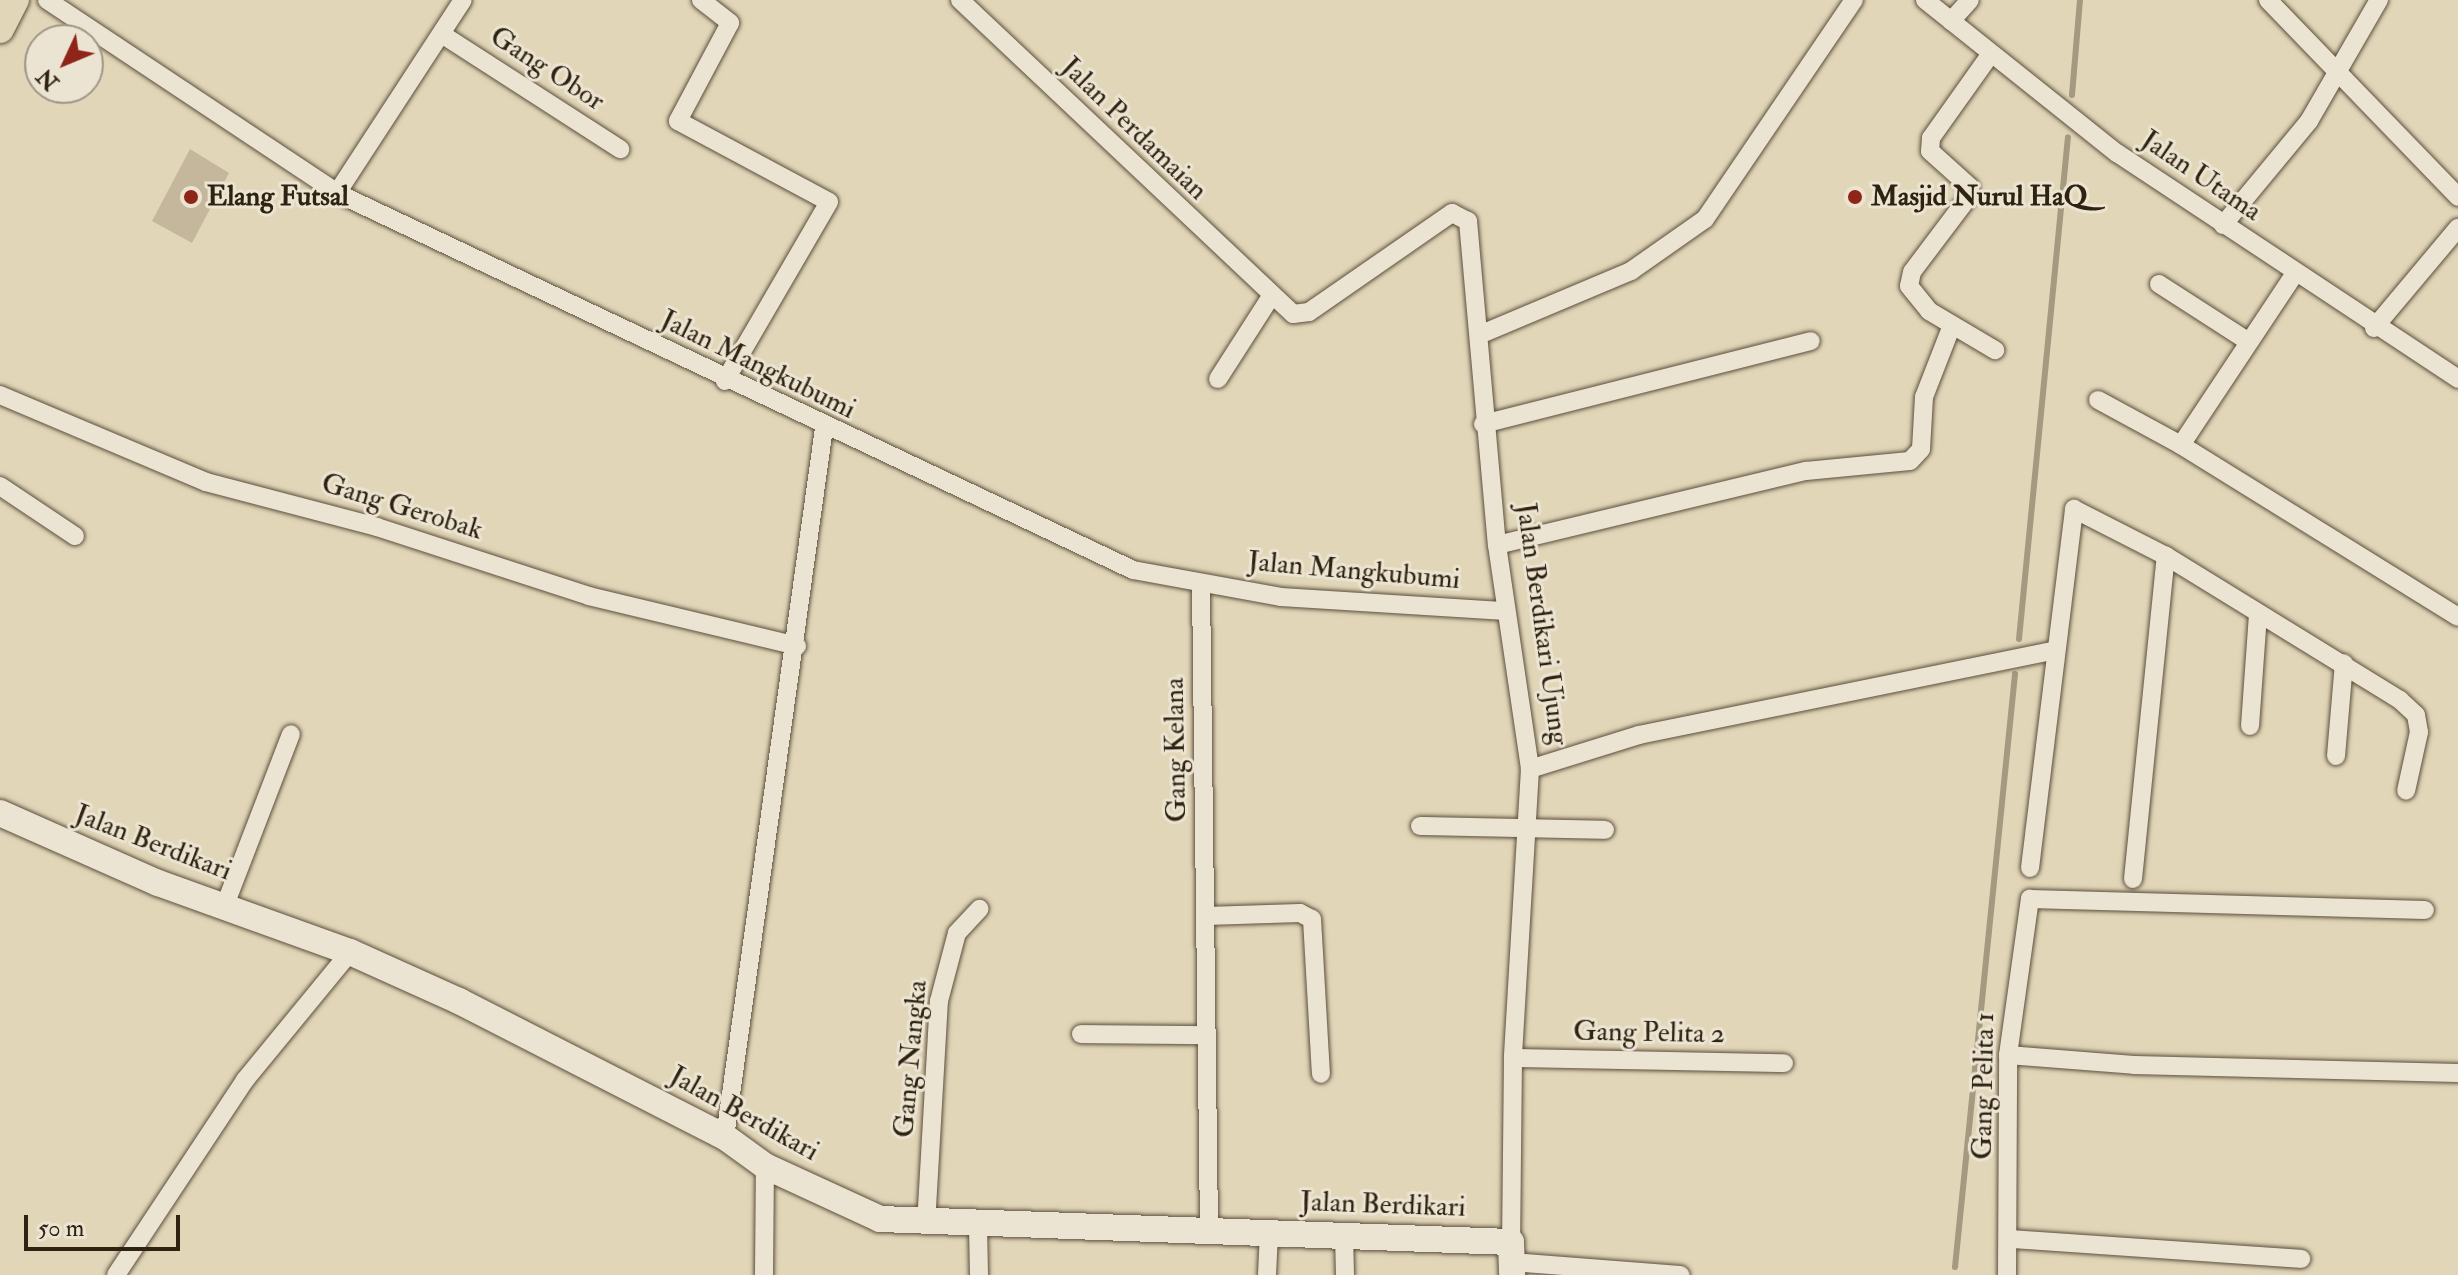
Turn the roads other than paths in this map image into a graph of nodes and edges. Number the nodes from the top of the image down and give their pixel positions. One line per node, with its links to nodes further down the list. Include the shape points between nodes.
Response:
1 (15, 0): 12 (main road)
2 (47, 0): 17 (street, Jalan Mangkubumi)
3 (463, 0): 13 (street)
4 (701, 0): 32 (street, via 730,23 678,121 829,202)
5 (960, 0): 23 (street, Jalan Perdamaian)
6 (1854, 0): 26 (street, via 1705,219 1631,271)
7 (1925, 0): 11 (street, Jalan Utama)
8 (1970, 0): 11 (street)
9 (2268, 0): 15 (street)
10 (2379, 0): 15 (street)
11 (1951, 21): 14 (street, Jalan Utama)
12 (0, 29)
13 (443, 35): 16 (street, Gang Obor); 17 (street)
14 (1990, 55): 19 (street, Jalan Utama); 24 (street, via 1928,146 1970,187 1970,195 1909,279 1914,299)
15 (2339, 72): 18 (street); 19 (street, via 2309,121)
16 (620, 149)
17 (337, 193): 32 (street, Jalan Mangkubumi)
18 (2458, 197)
19 (2223, 225): 21 (street, Jalan Utama)
20 (2458, 228): 25 (street)
21 (2294, 275): 25 (street, Jalan Utama); 27 (street)
22 (2159, 284): 27 (street)
23 (1270, 298): 26 (street, Jalan Berdikari Ujung, via 1293,314 1309,312 1459,211 1468,221); 30 (street)
24 (1952, 325): 29 (street); 40 (street, via 1924,397 1921,449 1910,461 1806,471)
25 (2374, 328): 31 (street, Jalan Utama)
26 (1479, 335): 35 (street, Jalan Berdikari Ujung)
27 (2246, 340): 37 (street)
28 (1811, 341): 35 (street)
29 (1995, 350)
30 (1218, 379)
31 (2458, 379)
32 (725, 381): 36 (street, Jalan Mangkubumi)
33 (0, 395): 46 (street, Gang Gerobak, via 206,482 377,527 589,596)
34 (2098, 400): 37 (street)
35 (1483, 424): 40 (street, Jalan Berdikari Ujung)
36 (824, 428): 42 (street, Jalan Mangkubumi, via 1133,570); 46 (street)
37 (2181, 445): 45 (street)
38 (0, 486): 39 (street)
39 (75, 536)
40 (1497, 545): 43 (street, Jalan Berdikari Ujung)
41 (2166, 556): 44 (street); 47 (street, via 2074,509); 59 (street)
42 (1201, 584): 43 (street, Jalan Mangkubumi, via 1281,597); 63 (street, Gang Kelana)
43 (1506, 611): 52 (street, Jalan Berdikari Ujung)
44 (2258, 615): 48 (street); 49 (street)
45 (2458, 617)
46 (797, 646): 72 (street)
47 (2052, 651): 52 (street, via 1639,735); 58 (street)
48 (2344, 663): 51 (street); 53 (street, via 2416,715 2419,732)
49 (2250, 726)
50 (291, 734): 60 (street)
51 (2336, 756)
52 (1530, 769): 56 (street, Jalan Berdikari Ujung)
53 (2406, 791)
54 (0, 813): 60 (street, Jalan Berdikari, via 158,883)
55 (1420, 826): 56 (street)
56 (1528, 830): 57 (street); 68 (street, Jalan Berdikari Ujung)
57 (1605, 830)
58 (2030, 868)
59 (2133, 879)
60 (225, 905): 64 (street, Jalan Berdikari)
61 (979, 909): 74 (street, Gang Nangka, via 957,933 939,1001)
62 (2425, 910): 67 (street, Gang Pelita 1, via 2030,899)
63 (1206, 916): 66 (street, Gang Kelana); 71 (street, via 1300,913 1312,919)
64 (350, 952): 72 (street, Jalan Berdikari); 82 (street, via 245,1080)
65 (1081, 1034): 66 (street)
66 (1206, 1035): 76 (street, Gang Kelana)
67 (2008, 1055): 70 (street, via 2134,1065); 79 (street, Gang Pelita 1)
68 (1513, 1058): 69 (street, Gang Pelita 2); 81 (street, Jalan Berdikari Ujung)
69 (1784, 1063)
70 (2458, 1073)
71 (1321, 1074)
72 (725, 1137): 73 (street, Jalan Berdikari)
73 (765, 1166): 74 (street, Jalan Berdikari, via 880,1219); 83 (street)
74 (926, 1225): 75 (street, Jalan Berdikari)
75 (978, 1226): 76 (street, Jalan Berdikari); 84 (street)
76 (1209, 1231): 77 (street, Jalan Berdikari)
77 (1269, 1233): 78 (street, Jalan Berdikari); 85 (street)
78 (1344, 1234): 81 (street, Jalan Berdikari); 86 (street)
79 (2011, 1239): 80 (street); 88 (street, Gang Pelita 1)
80 (2301, 1259)
81 (1511, 1260): 87 (street)
82 (116, 1275)
83 (764, 1275)
84 (979, 1275)
85 (1267, 1275)
86 (1345, 1275)
87 (1681, 1275)
88 (2007, 1275)

